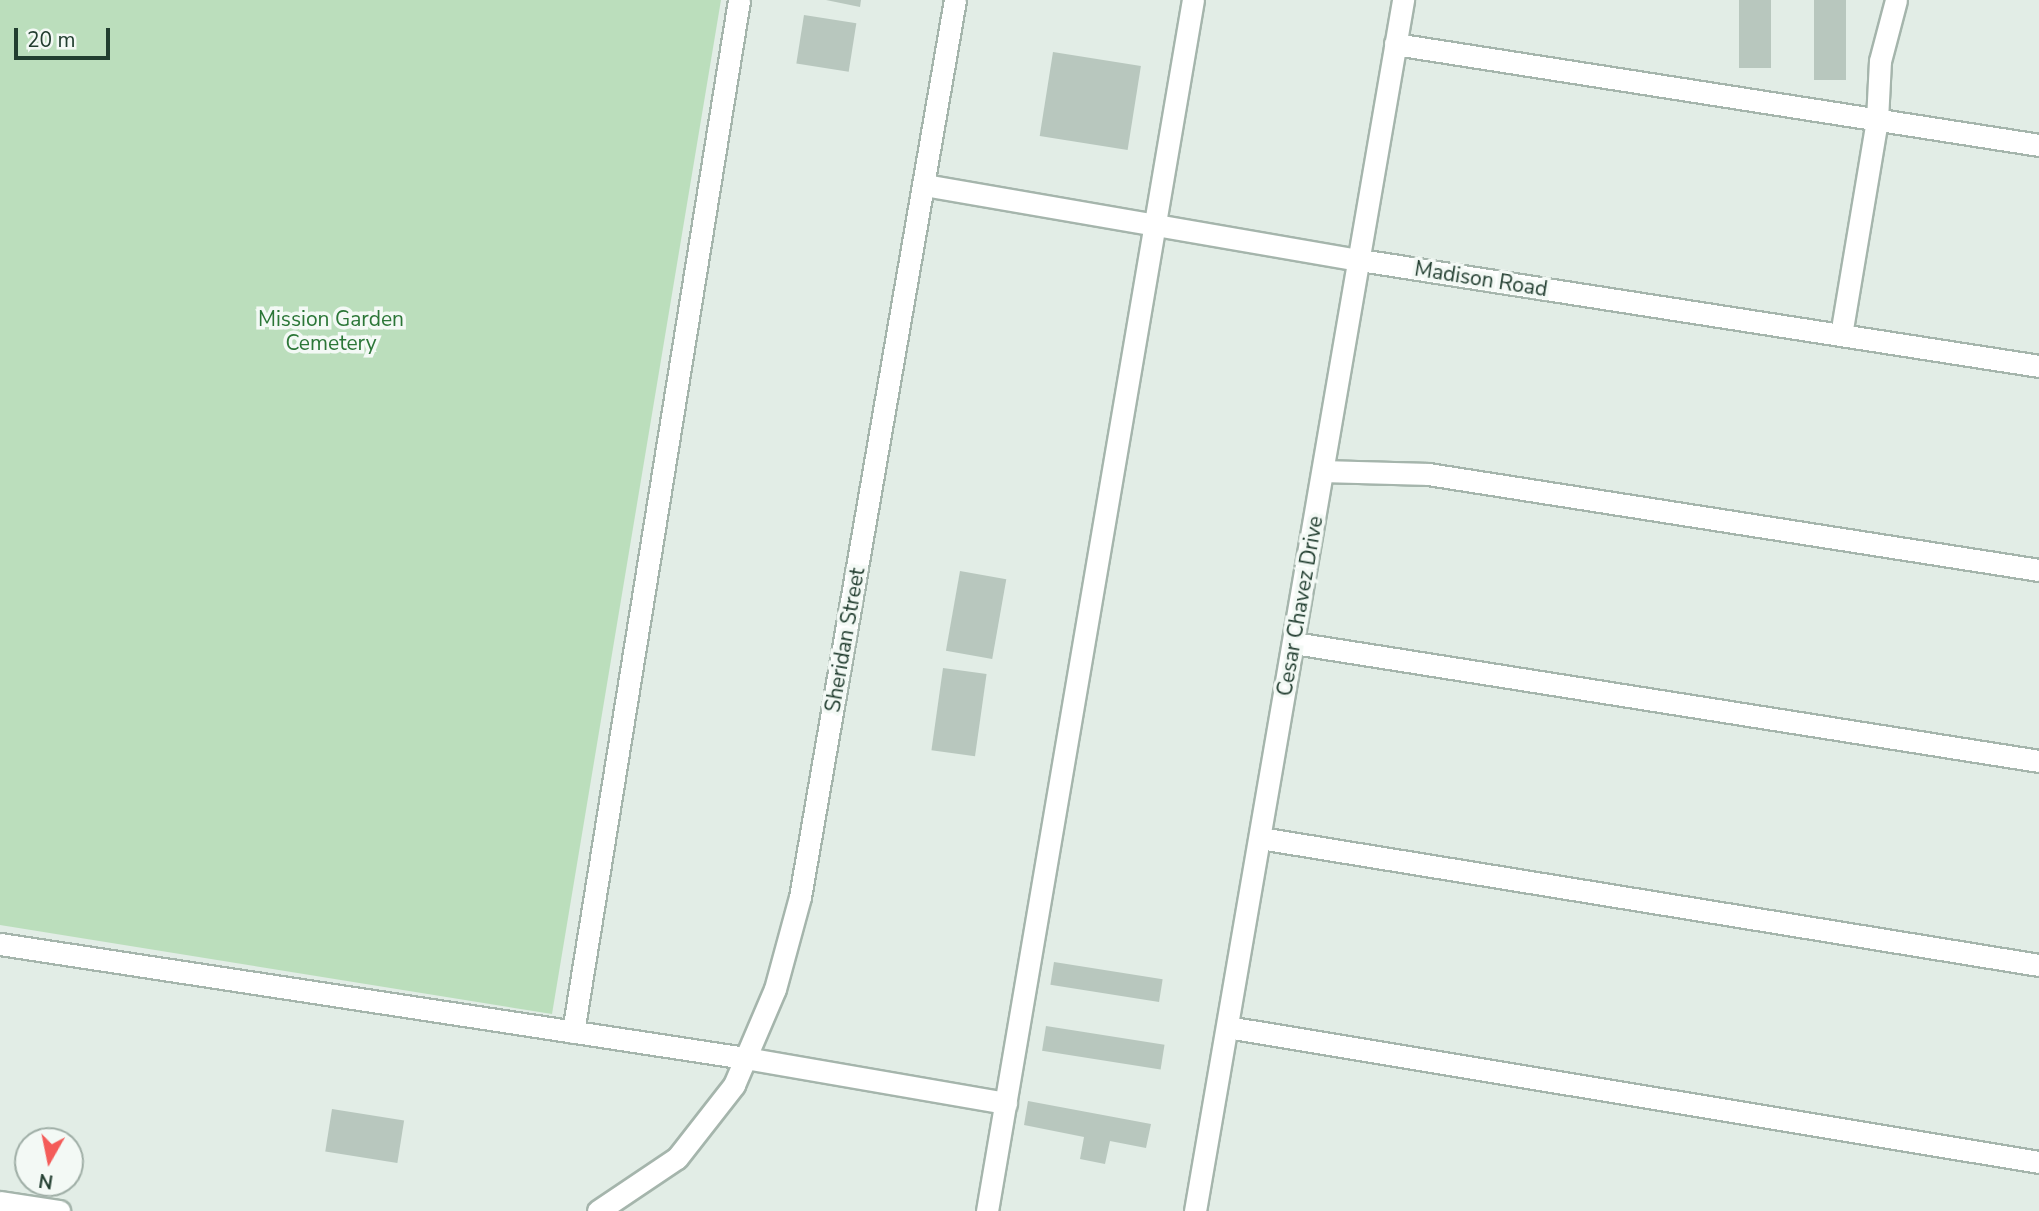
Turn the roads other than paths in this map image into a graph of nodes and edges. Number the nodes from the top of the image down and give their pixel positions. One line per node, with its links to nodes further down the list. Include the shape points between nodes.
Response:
1 (739, 0): 22 (street)
2 (955, 0): 9 (street, Sheridan Street)
3 (1193, 0): 10 (street)
4 (1403, 0): 6 (street, Cesar Chavez Drive)
5 (1896, 0): 7 (street, via 1880,61)
6 (1395, 44): 7 (street); 11 (street, Cesar Chavez Drive)
7 (1877, 120): 8 (street); 12 (street)
8 (2039, 145)
9 (924, 185): 10 (street, Madison Road); 23 (street, Sheridan Street, via 800,897 775,989)
10 (1156, 225): 11 (street, Madison Road); 24 (street)
11 (1360, 260): 12 (street, Madison Road); 14 (street, Cesar Chavez Drive)
12 (1841, 335): 13 (street, Madison Road)
13 (2039, 366)
14 (1323, 471): 15 (street, via 1428,474); 16 (street, Cesar Chavez Drive)
15 (2039, 570)
16 (1294, 643): 17 (street); 18 (street, Cesar Chavez Drive)
17 (2039, 761)
18 (1260, 838): 20 (street); 21 (street, Cesar Chavez Drive)
19 (0, 944): 22 (street)
20 (2039, 965)
21 (1227, 1027): 25 (street); 30 (street, Cesar Chavez Drive)
22 (573, 1032): 23 (street)
23 (745, 1058): 24 (street); 28 (street, Sheridan Street, via 734,1085 677,1158)
24 (1006, 1103): 29 (street)
25 (2039, 1162)
26 (0, 1202): 27 (street)
27 (59, 1211)
28 (598, 1211)
29 (987, 1211)
30 (1195, 1211)

